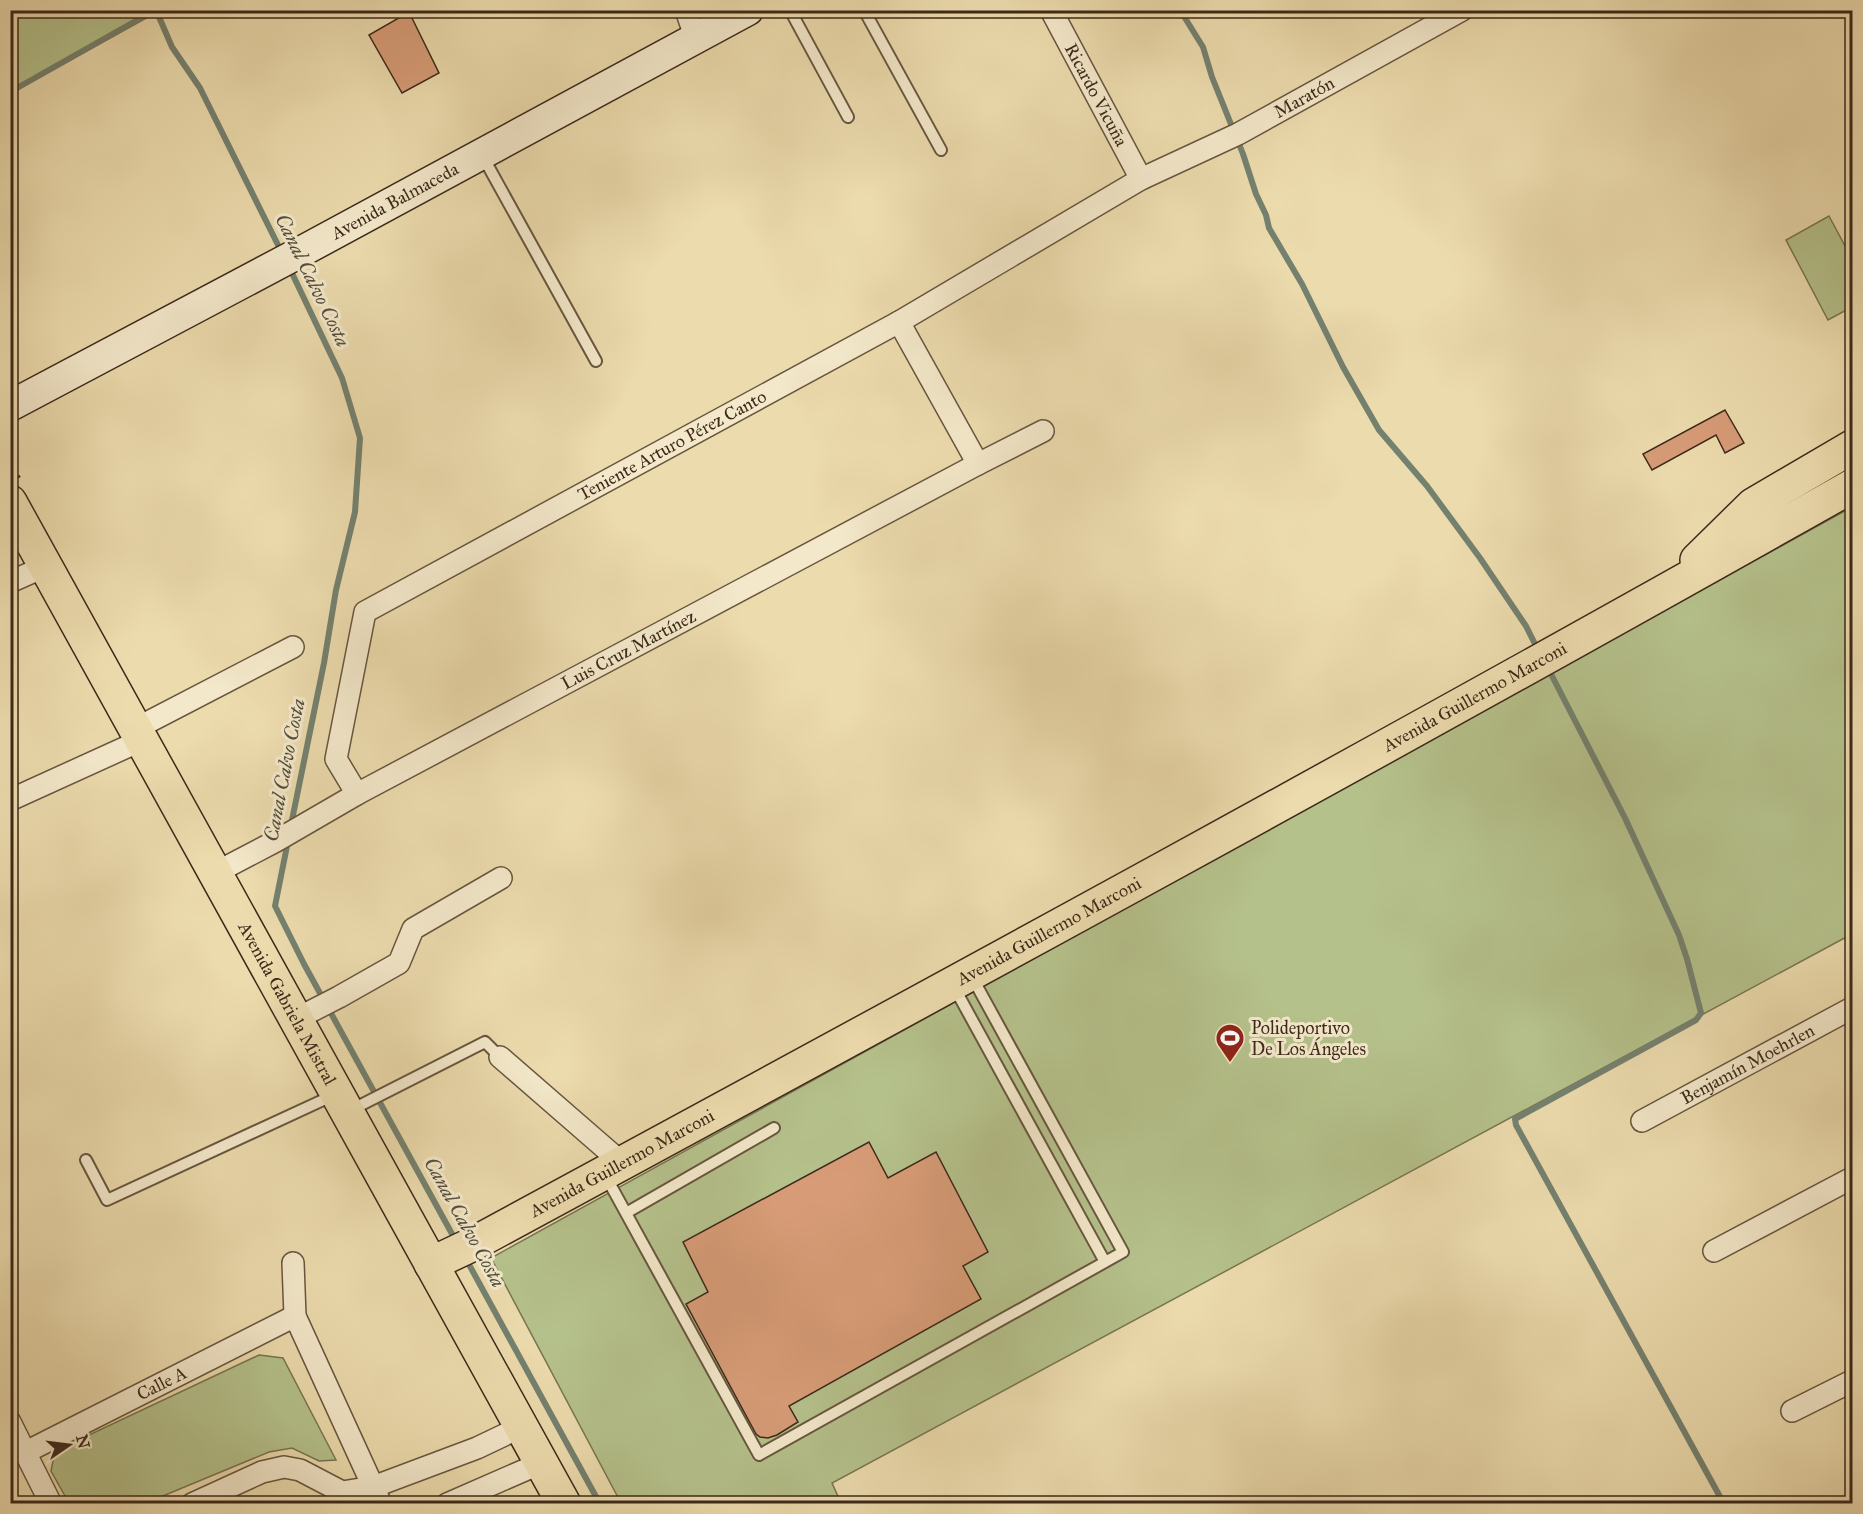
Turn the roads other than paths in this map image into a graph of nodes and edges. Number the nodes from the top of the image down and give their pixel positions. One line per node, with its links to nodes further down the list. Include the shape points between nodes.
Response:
1 (686, 10): 7 (street)
2 (748, 10): 7 (main road, Avenida Balmaceda)
3 (790, 10): 8 (lane)
4 (864, 10): 9 (lane)
5 (1052, 10): 11 (street, Ricardo Vicuña)
6 (1462, 10): 11 (street, Maratón, via 1238,134)
7 (696, 39): 10 (main road, Avenida Balmaceda)
8 (848, 117)
9 (941, 150)
10 (482, 154): 13 (lane); 14 (main road, Avenida Balmaceda)
11 (1141, 179): 12 (street, Teniente Arturo Pérez Canto)
12 (899, 322): 17 (street); 25 (street, Teniente Arturo Pérez Canto, via 365,612 336,759)
13 (596, 361)
14 (10, 406)
15 (1043, 431): 17 (street, Luis Cruz Martínez)
16 (1852, 447): 22 (main road, Avenida Guillermo Marconi, via 1754,505)
17 (978, 464): 25 (street, Luis Cruz Martínez)
18 (1852, 486): 22 (main road, Avenida Guillermo Marconi)
19 (10, 502): 20 (main road, Avenida Gabriela Mistral)
20 (46, 566): 21 (street); 24 (main road, Avenida Gabriela Mistral)
21 (10, 582)
22 (1663, 593): 29 (main road, Avenida Guillermo Marconi)
23 (293, 647): 24 (street)
24 (139, 734): 26 (street); 27 (main road, Avenida Gabriela Mistral)
25 (357, 794): 27 (street, Luis Cruz Martínez)
26 (10, 801)
27 (215, 873): 31 (main road, Avenida Gabriela Mistral)
28 (501, 878): 31 (street, via 413,929 399,963)
29 (961, 979): 37 (main road, Avenida Guillermo Marconi); 42 (lane); 42 (lane, via 1123,1252)
30 (1852, 1008): 34 (street, Benjamín Moehrlen)
31 (306, 1014): 33 (main road, Avenida Gabriela Mistral)
32 (500, 1057): 33 (lane, via 485,1042 393,1088); 37 (street)
33 (349, 1103): 36 (lane, via 107,1200); 41 (main road, Avenida Gabriela Mistral)
34 (1642, 1121)
35 (774, 1128): 39 (lane)
36 (86, 1160)
37 (613, 1168): 39 (lane); 41 (main road, Avenida Guillermo Marconi)
38 (1852, 1178): 40 (street)
39 (626, 1213): 42 (lane, via 759,1455)
40 (1714, 1251)
41 (450, 1256): 48 (main road, Avenida Gabriela Mistral)
42 (1105, 1262)
43 (293, 1263): 44 (street)
44 (296, 1317): 49 (street, Calle A); 51 (street)
45 (1852, 1381): 46 (street)
46 (1792, 1411)
47 (10, 1422): 49 (street)
48 (521, 1427): 50 (main road, Avenida Gabriela Mistral); 51 (street)
49 (26, 1452): 52 (street)
50 (541, 1463): 54 (street); 55 (main road, Avenida Gabriela Mistral)
51 (377, 1495): 53 (street, via 342,1492 300,1470 284,1467 262,1472)
52 (51, 1503)
53 (192, 1503)
54 (447, 1503)
55 (564, 1503)

